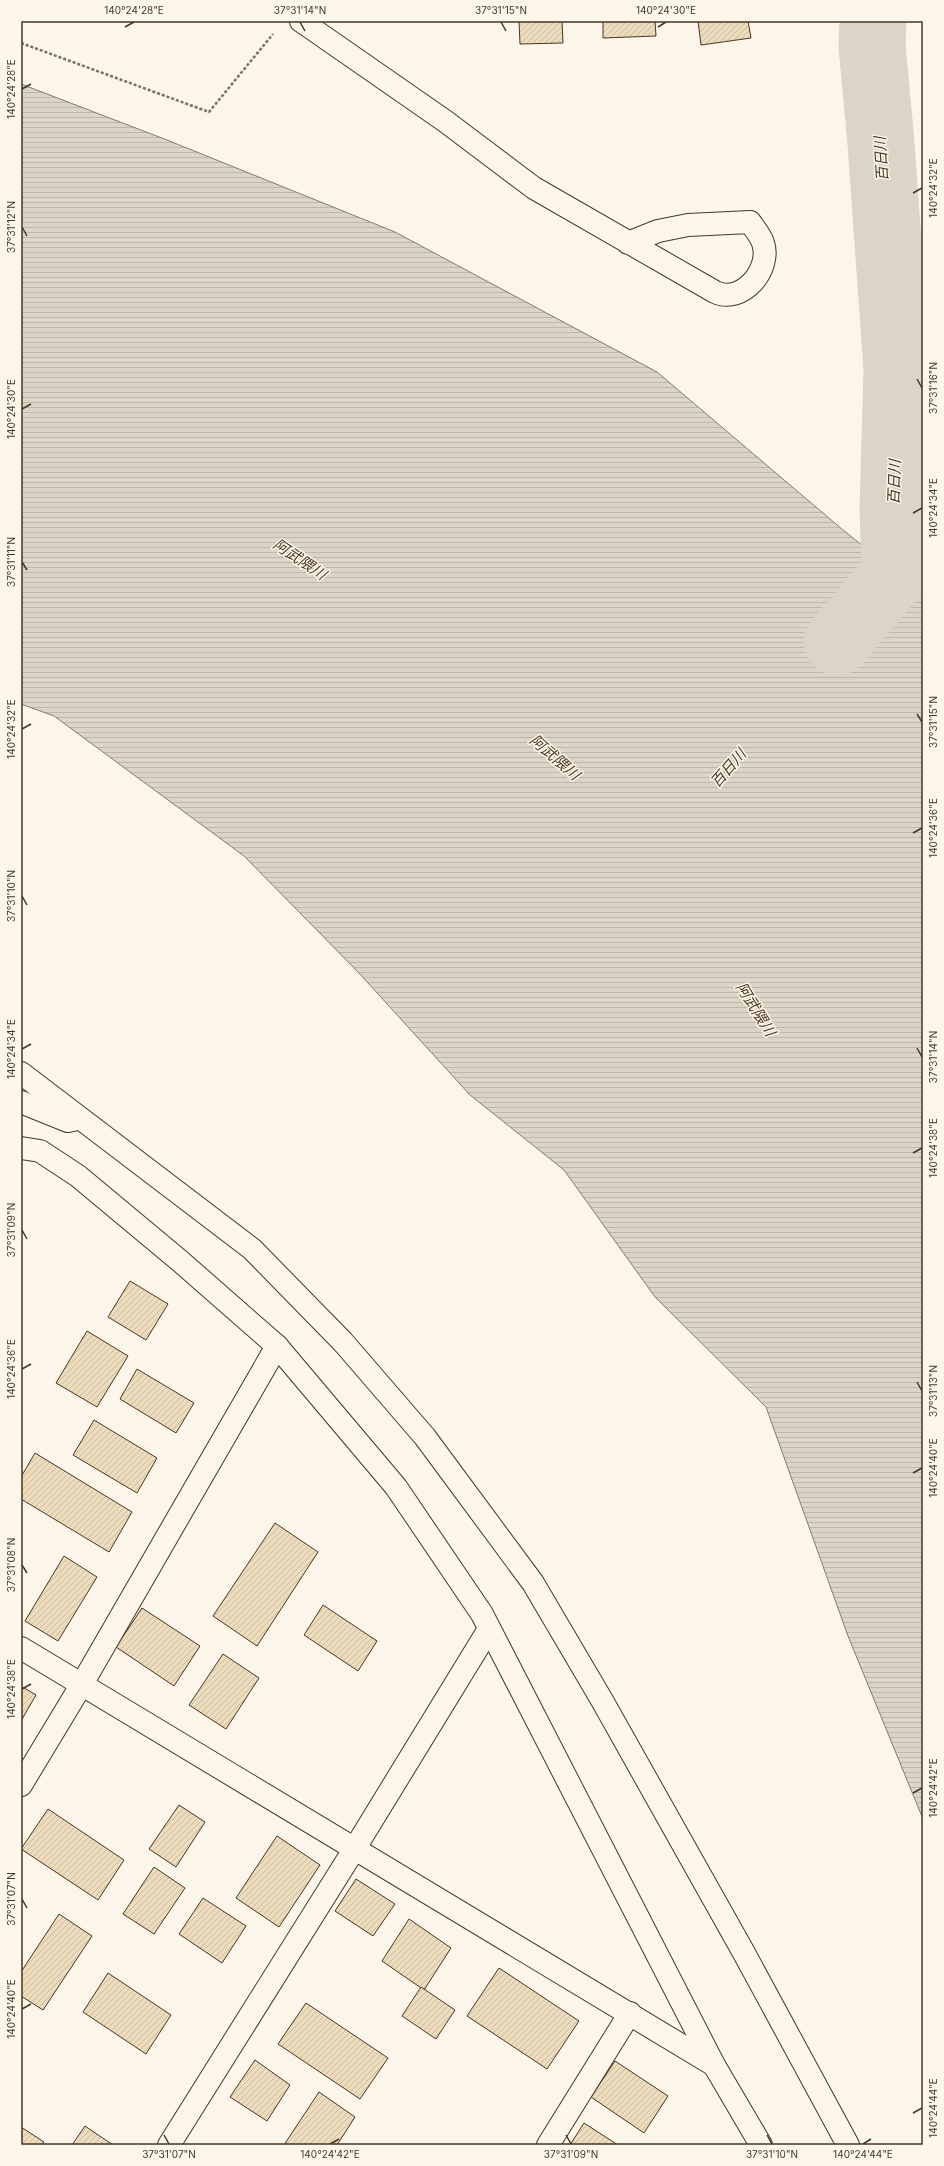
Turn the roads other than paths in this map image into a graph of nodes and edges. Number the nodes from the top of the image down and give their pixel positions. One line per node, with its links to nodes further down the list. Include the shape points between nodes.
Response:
1 (301, 21): 2 (street, via 446,121 534,188)
2 (628, 243): 2 (street, via 722,296 750,286 763,267 763,243 750,222 688,225 658,231)
3 (21, 1073): 5 (street)
4 (21, 1102): 5 (street, via 68,1121)
5 (82, 1118): 18 (street, via 252,1249 343,1342 430,1444 533,1583 744,1953)
6 (21, 1148): 7 (street, via 40,1151 78,1176)
7 (277, 1346): 8 (street, via 396,1487 482,1614); 10 (street)
8 (489, 1629): 12 (street); 14 (street)
9 (21, 1648): 10 (street)
10 (82, 1684): 11 (street); 12 (street)
11 (21, 1786)
12 (355, 1848): 13 (street); 15 (street)
13 (630, 2013): 14 (street); 16 (street)
14 (714, 2065): 17 (street)
15 (169, 2145)
16 (548, 2145)
17 (761, 2145)
18 (848, 2145)

